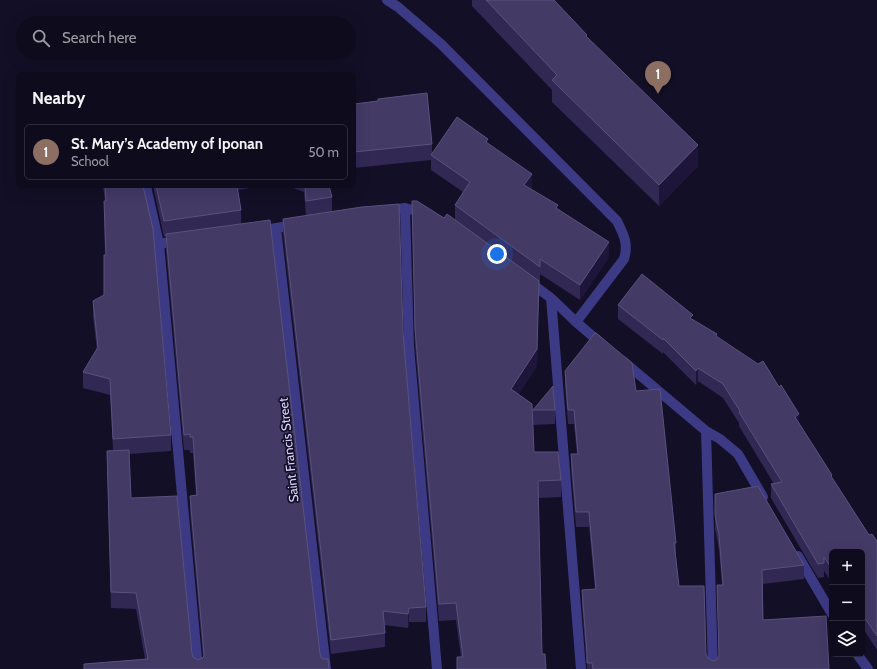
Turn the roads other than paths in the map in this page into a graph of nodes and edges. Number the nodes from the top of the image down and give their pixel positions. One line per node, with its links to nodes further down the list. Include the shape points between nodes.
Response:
1 (387, 0): 13 (street, via 441,44 617,221 625,237 624,259)
2 (146, 188): 10 (street)
3 (405, 208): 4 (street); 5 (street); 21 (street, via 409,346)
4 (374, 213)
5 (437, 217)
6 (306, 223): 7 (street)
7 (276, 228): 8 (street); 20 (street, Saint Francis Street)
8 (252, 232)
9 (190, 240): 10 (street)
10 (159, 244): 19 (street)
11 (519, 275): 12 (street)
12 (551, 298): 13 (street); 22 (street)
13 (576, 322): 14 (street)
14 (706, 431): 15 (street, via 738,454); 23 (street)
15 (769, 507)
16 (793, 548): 17 (street)
17 (829, 609)
18 (859, 657): 24 (street)
19 (198, 669)
20 (326, 669)
21 (437, 669)
22 (581, 669)
23 (713, 669)
24 (868, 669)

